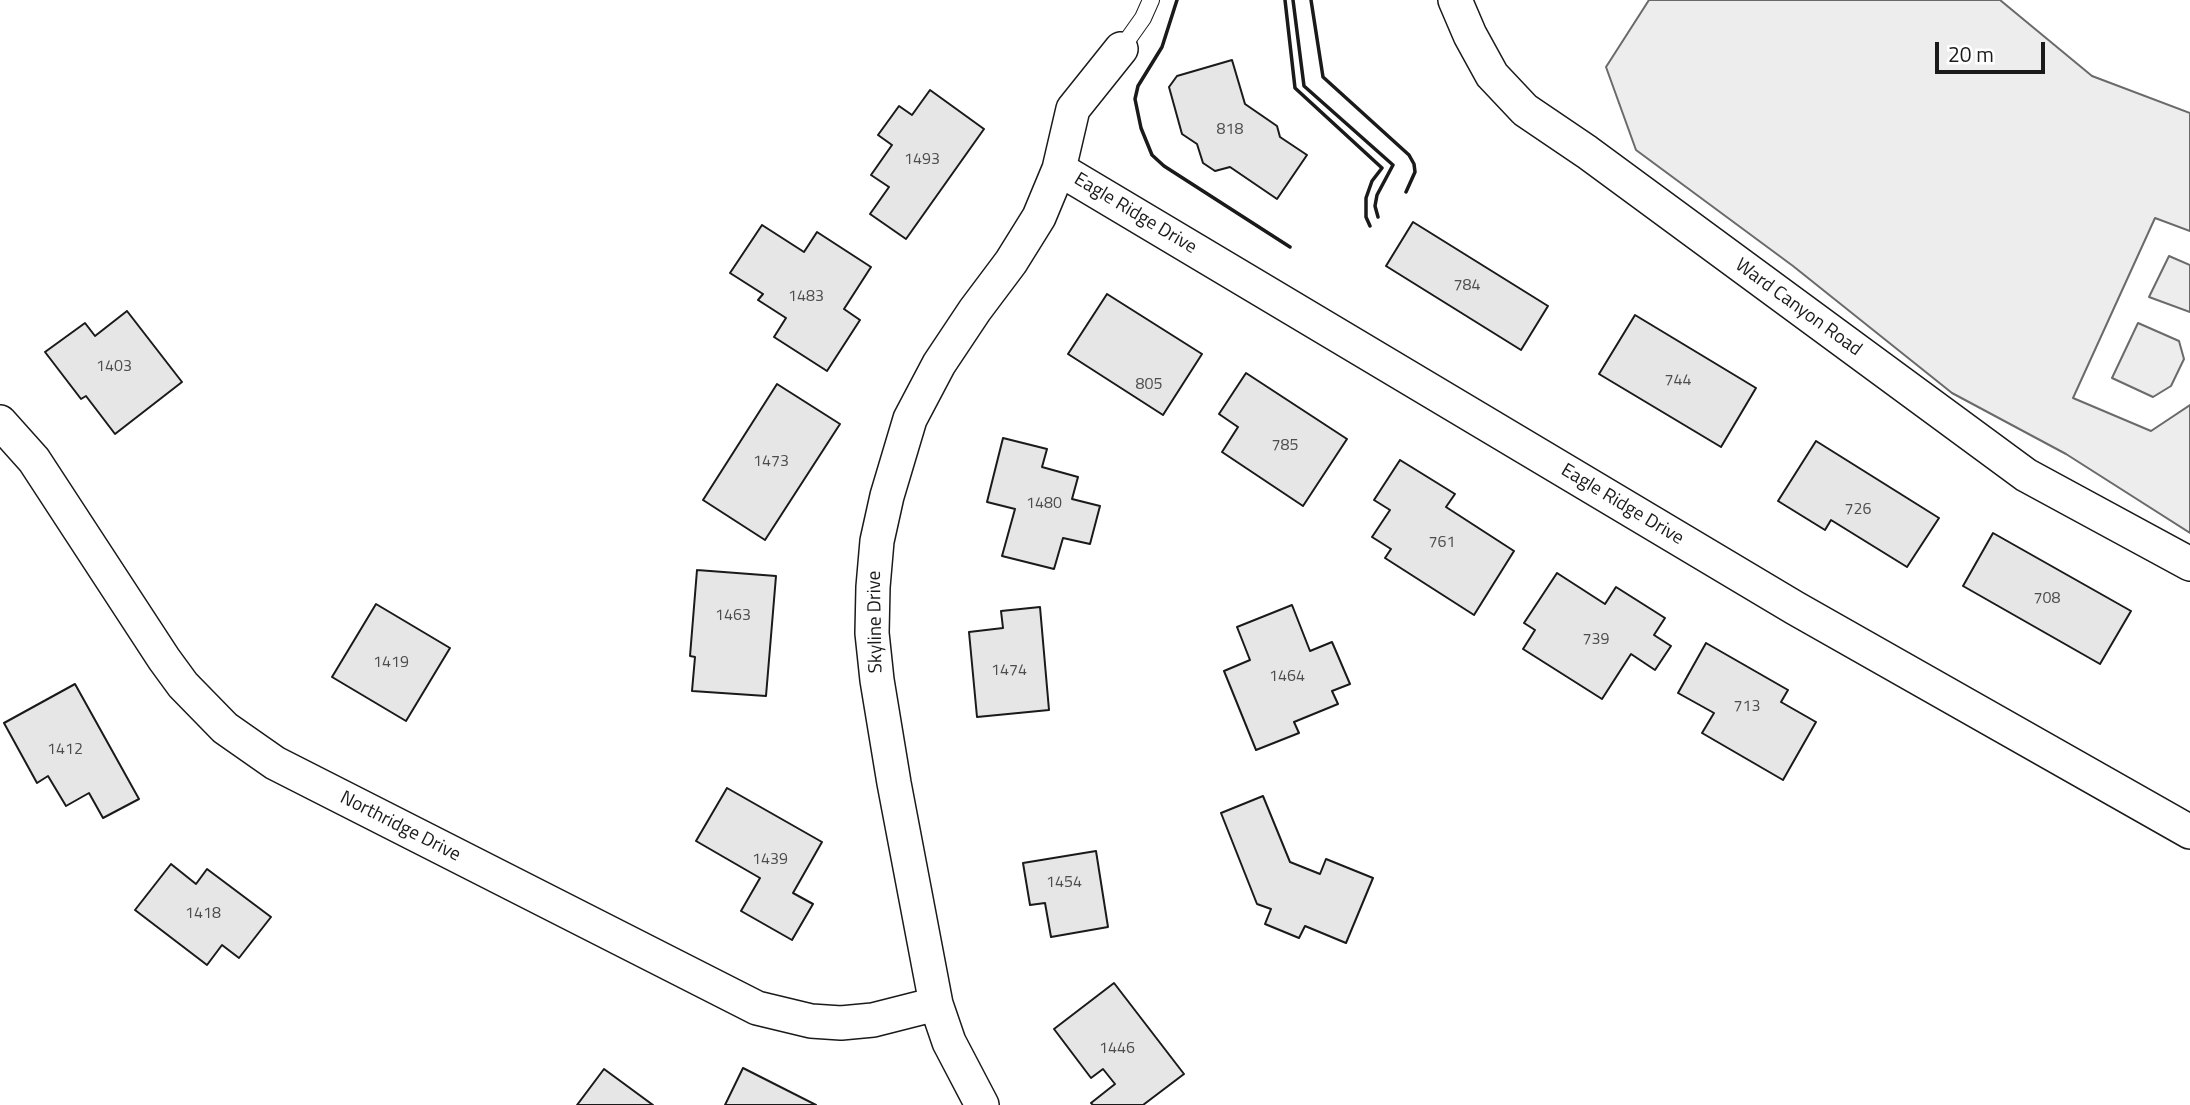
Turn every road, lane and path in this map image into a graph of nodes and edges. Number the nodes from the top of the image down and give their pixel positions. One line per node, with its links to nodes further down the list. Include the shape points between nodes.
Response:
1 (1151, 0): 3 (lane)
2 (1455, 0): 6 (street, Ward Canyon Road, via 1492,75 1525,110 2026,475)
3 (1121, 48): 4 (street, Skyline Drive, via 1073,109)
4 (1059, 169): 7 (street, Eagle Ridge Drive, via 1795,608); 8 (street, Skyline Drive, via 1039,217 939,364 910,419 877,541 872,633 877,680)
5 (0, 422): 8 (street, Northridge Drive, via 34,460 183,685 225,728 267,758 757,1007 841,1023)
6 (2190, 565)
7 (2190, 832)
8 (936, 1004): 9 (street, Skyline Drive, via 948,1042)
9 (982, 1105)

